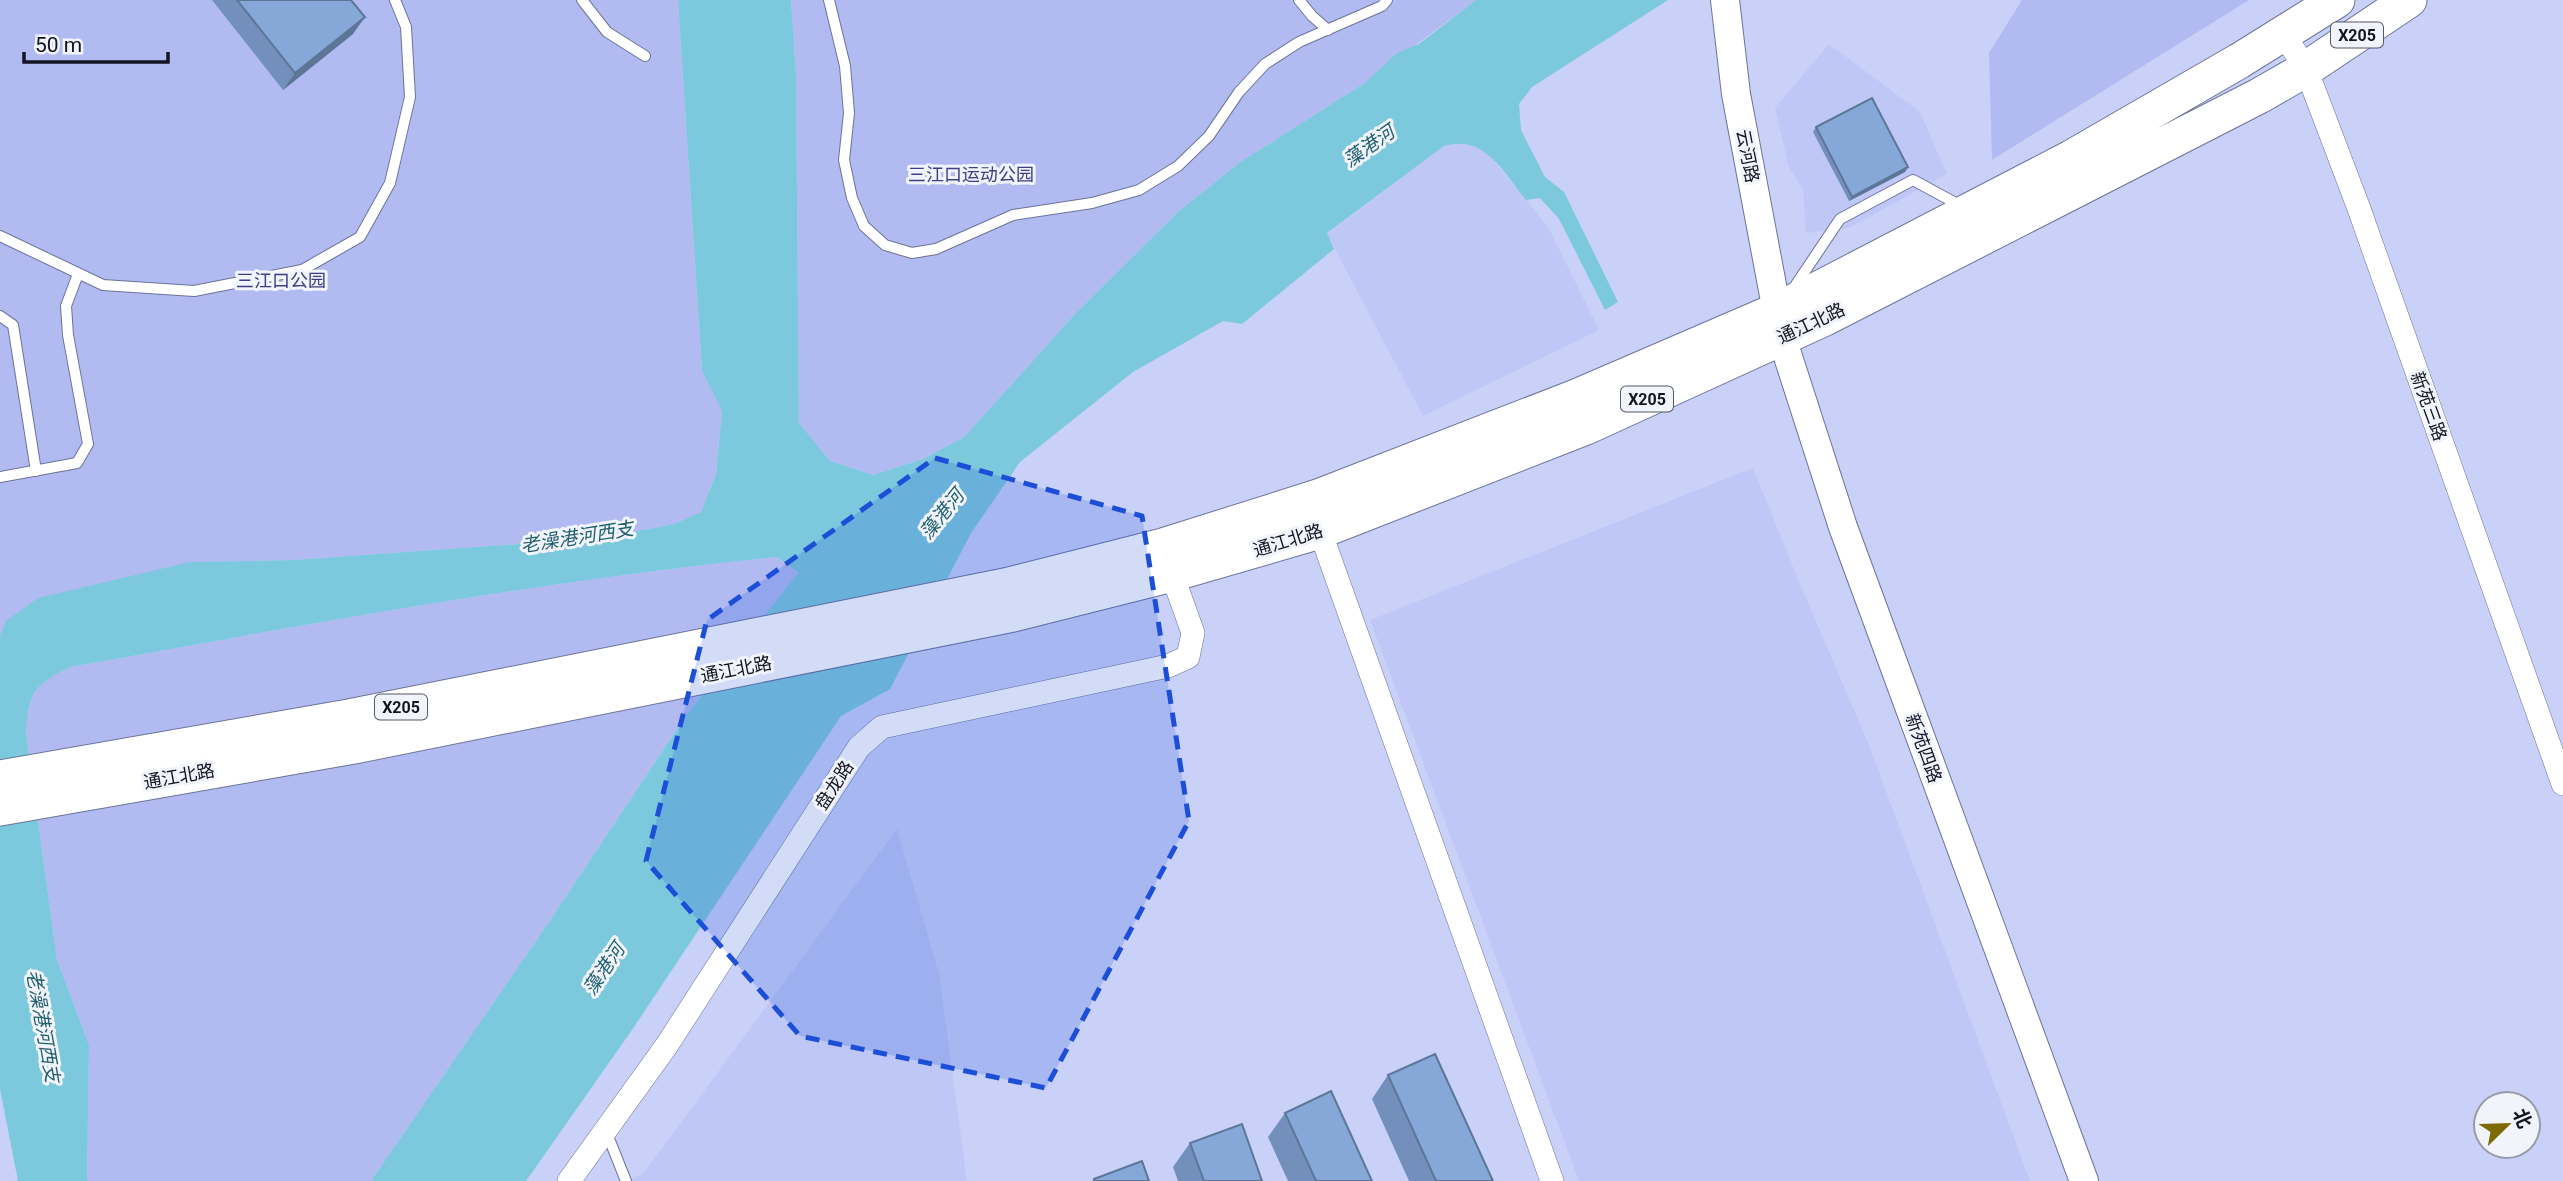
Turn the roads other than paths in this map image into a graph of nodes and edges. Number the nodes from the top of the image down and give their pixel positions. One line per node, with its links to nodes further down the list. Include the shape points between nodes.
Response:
1 (395, 0): 15 (lane, via 406,27 410,97 390,183 360,237 302,270 194,291 103,285)
2 (582, 0): 11 (lane, via 607,32)
3 (829, 0): 9 (lane, via 845,65 849,113 844,160 852,198 864,226 885,246 912,253 936,249 1013,215 1092,203 1139,190 1194,151 1265,64 1298,42)
4 (1299, 0): 9 (lane)
5 (1387, 0): 9 (lane)
6 (1725, 0): 17 (street, 云河路, via 1736,94)
7 (2337, 0): 10 (main road, 通江北路 / X205)
8 (2409, 0): 12 (main road, 通江北路 / X205)
9 (1328, 30)
10 (2283, 33): 12 (street, 新苑三路); 13 (main road, 通江北路 / X205, via 2071,158)
11 (645, 56)
12 (2306, 69): 17 (main road, 通江北路 / X205, via 2084,187); 24 (street, 新苑三路)
13 (1969, 211): 17 (main road, 通江北路 / X205); 17 (lane, via 1913,180 1840,219)
14 (0, 236): 15 (lane)
15 (78, 274): 18 (lane, via 66,306 88,444 77,463)
16 (0, 316): 18 (lane, via 13,325)
17 (1780, 324): 20 (main road, 通江北路 / X205, via 1586,427); 23 (main road, 通江北路 / X205, via 1318,497 1163,546 970,593 349,717); 30 (street, 新苑四路, via 1843,527)
18 (36, 471): 19 (lane)
19 (0, 477)
20 (1320, 531): 21 (main road, 通江北路 / X205); 29 (street)
21 (1172, 574): 23 (main road, 通江北路 / X205, via 1013,614 354,746); 26 (street, 盘龙路, via 1193,633 1188,657 1168,666 882,727 859,747 667,1045)
22 (0, 779): 23 (main road)
23 (64, 780): 25 (main road)
24 (2563, 784)
25 (0, 808)
26 (606, 1131): 27 (street, 盘龙路); 28 (lane)
27 (569, 1181)
28 (626, 1181)
29 (1552, 1181)
30 (2084, 1181)

